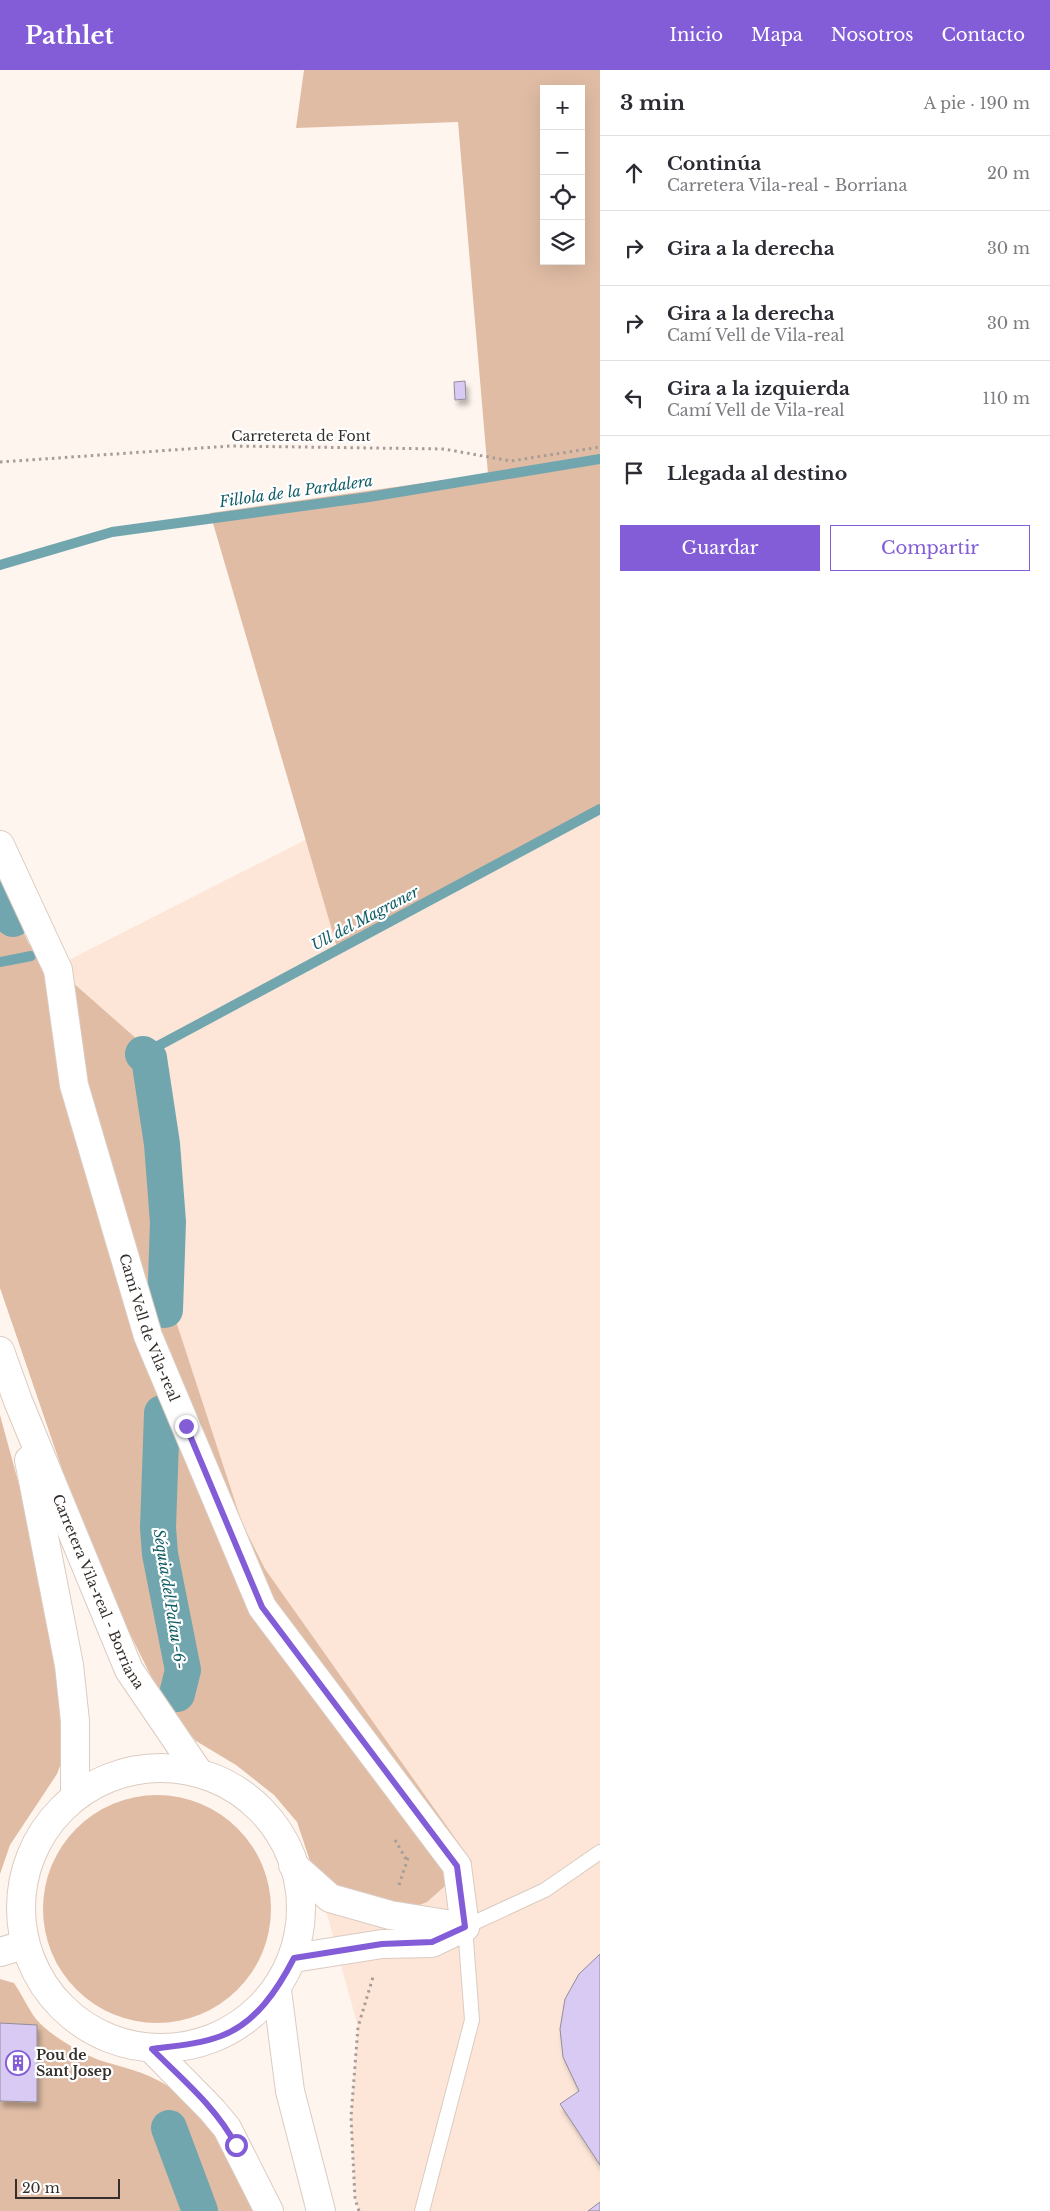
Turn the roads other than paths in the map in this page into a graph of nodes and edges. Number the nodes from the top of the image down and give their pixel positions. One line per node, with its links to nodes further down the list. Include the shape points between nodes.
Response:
1 (0, 845): 8 (main road, Camí Vell de Vila-real, via 58,970 74,1085 148,1336 262,1607 457,1866)
2 (0, 1351): 3 (main road, Carretera Vila-real - Borriana)
3 (18, 1402): 4 (main road, Carretera Vila-real - Borriana, via 129,1670); 5 (main road, Carretera Vila-real - Borriana, via 69,1665 75,1721)
4 (197, 1770): 5 (main road, via 144,1770 108,1778); 7 (main road, via 233,1790 260,1812 278,1834)
5 (75, 1794): 9 (main road, via 47,1825 26,1862)
6 (600, 1852): 8 (lane, via 545,1890)
7 (293, 1865): 8 (main road, via 330,1898 390,1915); 10 (main road, via 303,1914)
8 (465, 1927): 10 (main road, via 432,1942 382,1944); 15 (lane, via 472,2020)
9 (12, 1949): 12 (main road, via 72,2018 109,2037)
10 (294, 1958): 11 (main road)
11 (277, 1990): 12 (main road, via 252,2016 222,2036); 14 (main road, via 290,2091)
12 (152, 2049): 13 (main road, via 227,2128)
13 (269, 2211)
14 (321, 2211)
15 (422, 2211)

